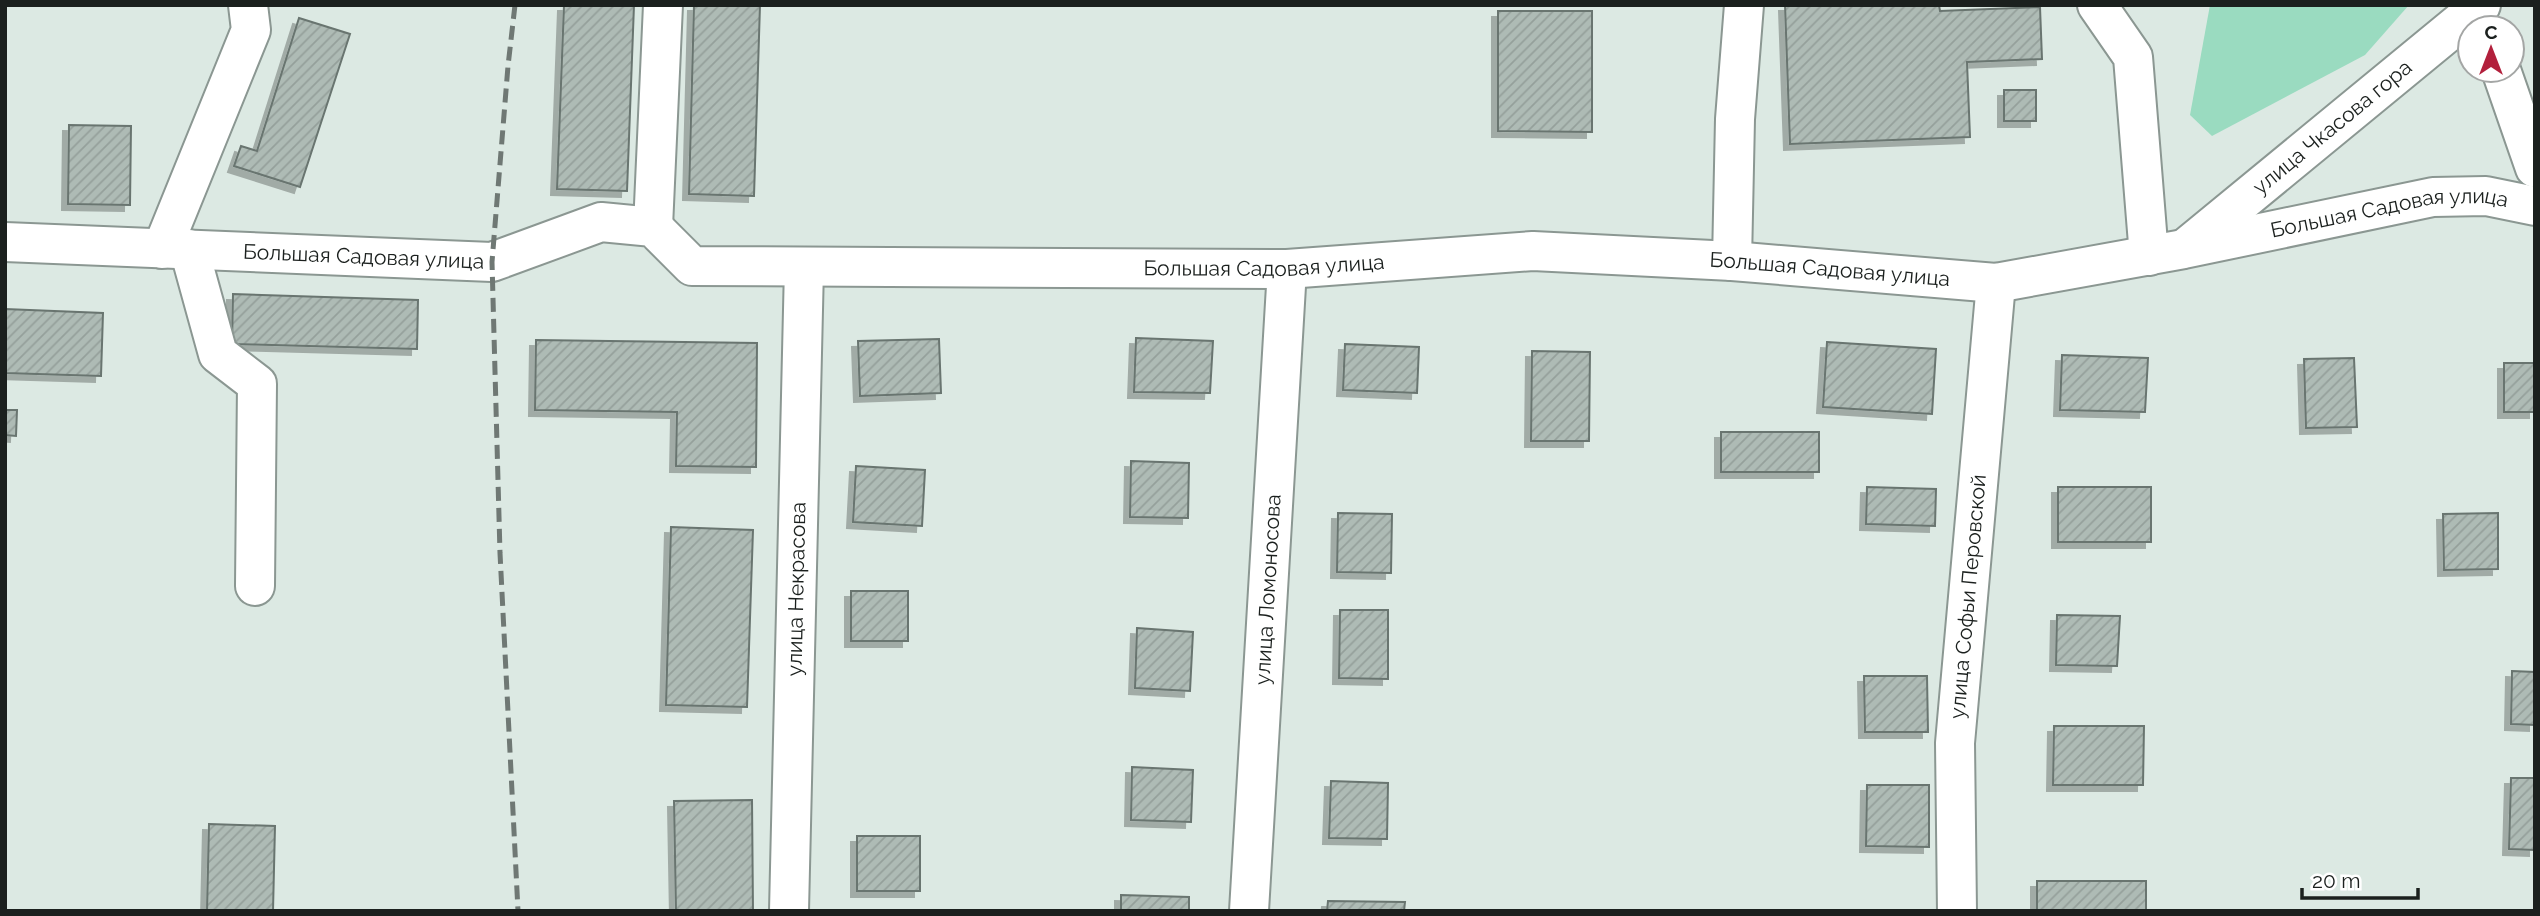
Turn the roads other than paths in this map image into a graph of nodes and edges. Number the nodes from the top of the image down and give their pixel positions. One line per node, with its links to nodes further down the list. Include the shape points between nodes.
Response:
1 (248, 5): 11 (street, via 251,30)
2 (663, 5): 9 (street)
3 (1744, 5): 13 (street, via 1735,119)
4 (2097, 5): 12 (street, via 2133,57)
5 (2482, 13): 12 (street, улица Чкасова гора)
6 (2506, 84): 7 (street)
7 (2535, 168)
8 (2535, 206): 12 (street, Большая Садовая улица, via 2486,196 2433,197)
9 (653, 227): 11 (street, Большая Садовая улица, via 601,222 492,262); 14 (street, Большая Садовая улица, via 692,265)
10 (5, 242): 11 (street, Большая Садовая улица)
11 (175, 249): 17 (street, via 218,354 257,384)
12 (2166, 253): 16 (street, Большая Садовая улица)
13 (1732, 261): 15 (street, Большая Садовая улица, via 1532,251); 16 (street, Большая Садовая улица)
14 (804, 267): 15 (street, Большая Садовая улица); 18 (street, улица Некрасова)
15 (1287, 270): 19 (street, улица Ломоносова)
16 (1996, 283): 20 (street, улица Софьи Перовской, via 1955,743)
17 (255, 586)
18 (789, 911)
19 (1248, 911)
20 (1956, 911)

